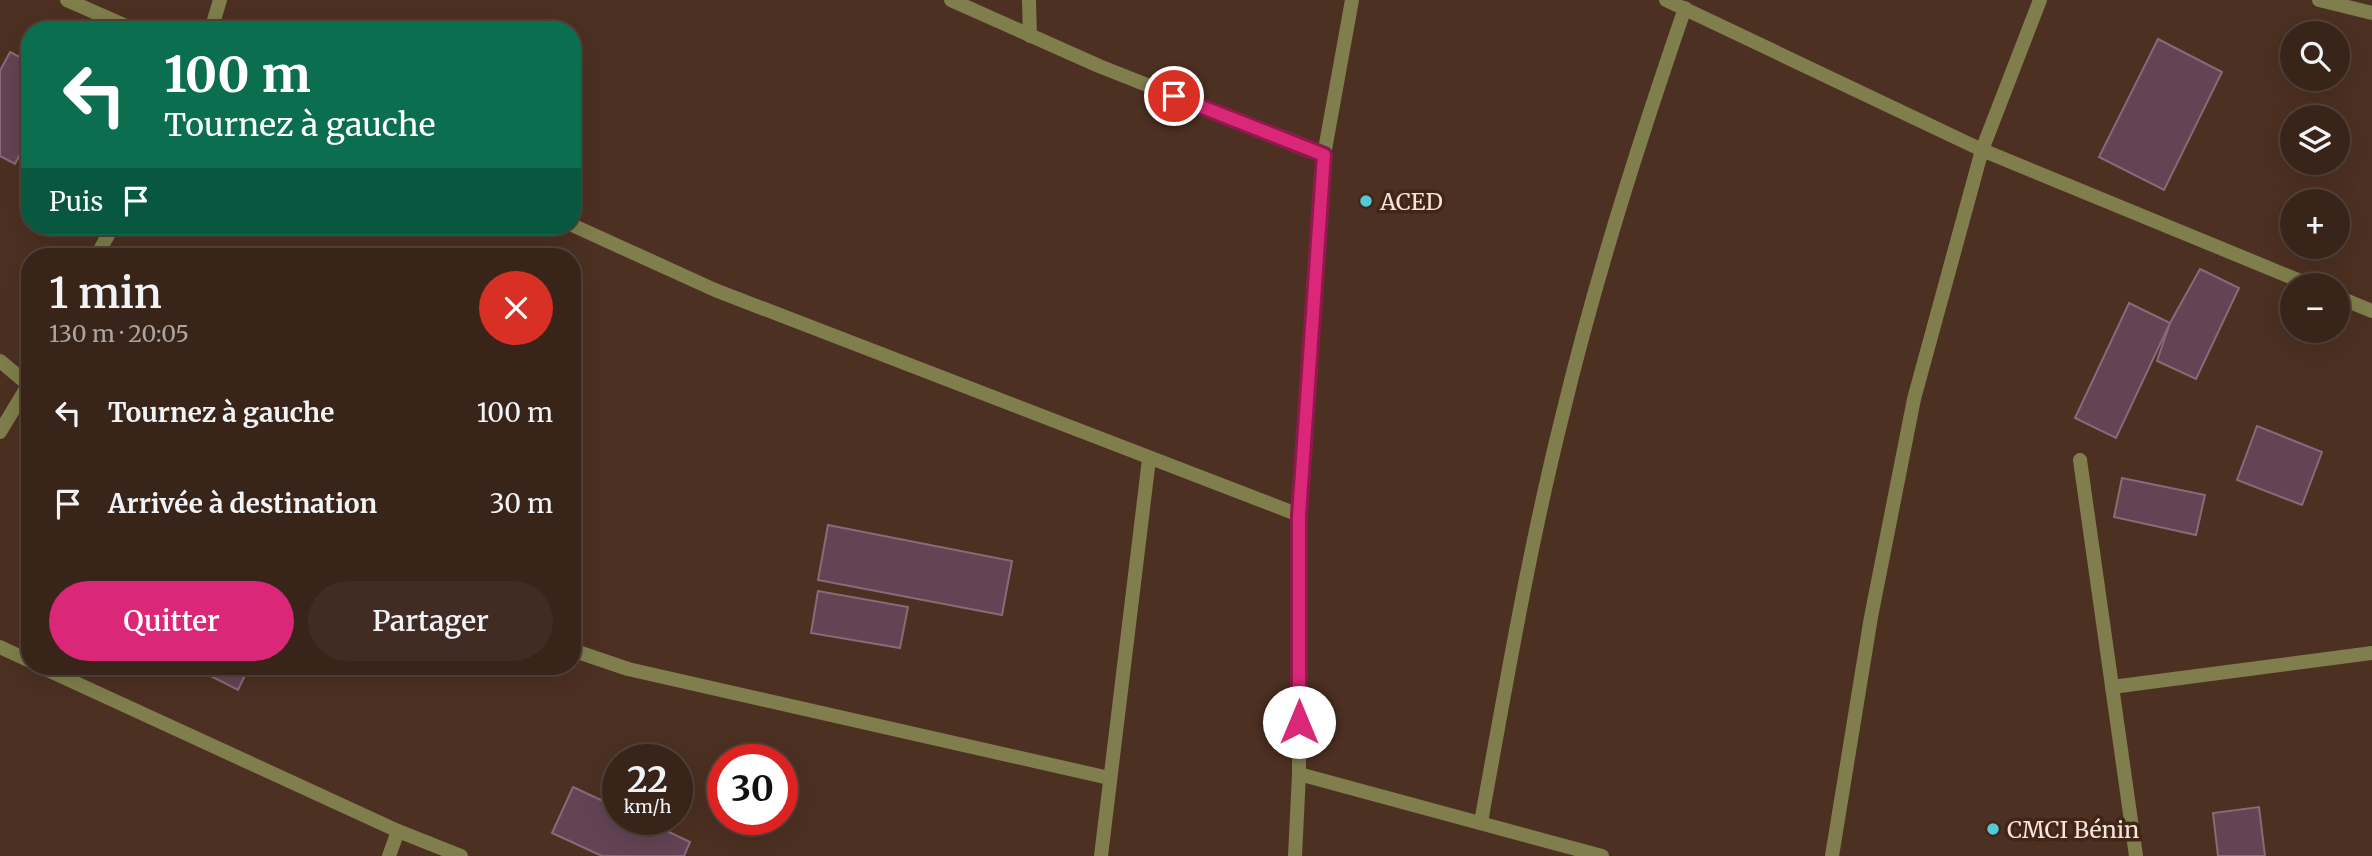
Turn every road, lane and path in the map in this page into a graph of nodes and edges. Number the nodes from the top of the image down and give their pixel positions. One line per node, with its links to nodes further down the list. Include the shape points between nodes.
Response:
1 (67, 0): 11 (street)
2 (220, 0): 12 (street)
3 (951, 0): 13 (street)
4 (1029, 0): 13 (street)
5 (1352, 0): 15 (street)
6 (1666, 0): 9 (street)
7 (2040, 0): 14 (street)
8 (2319, 0): 10 (street)
9 (1685, 8): 14 (street); 35 (street, via 1618,213 1562,415 1531,551)
10 (2372, 13)
11 (115, 21)
12 (214, 21)
13 (1030, 36): 15 (street)
14 (1982, 150): 17 (street); 42 (street, via 1914,398)
15 (1324, 155): 26 (street)
16 (581, 230): 24 (street, via 715,290)
17 (2281, 273)
18 (2350, 302): 19 (street)
19 (2372, 311)
20 (0, 362): 21 (street)
21 (21, 379)
22 (21, 398): 23 (street)
23 (0, 432)
24 (1149, 459): 26 (street); 34 (street)
25 (2080, 460): 32 (street)
26 (1299, 515): 33 (street)
27 (0, 647): 30 (street)
28 (581, 653): 34 (street, via 628,669)
29 (2372, 653): 32 (street)
30 (21, 657)
31 (58, 675): 36 (street)
32 (2112, 687): 43 (street)
33 (1299, 774): 35 (street); 40 (street)
34 (1110, 778): 39 (street)
35 (1481, 822): 41 (street)
36 (398, 831): 37 (street); 38 (street)
37 (389, 856)
38 (461, 856)
39 (1101, 856)
40 (1295, 856)
41 (1602, 856)
42 (1832, 856)
43 (2136, 856)

